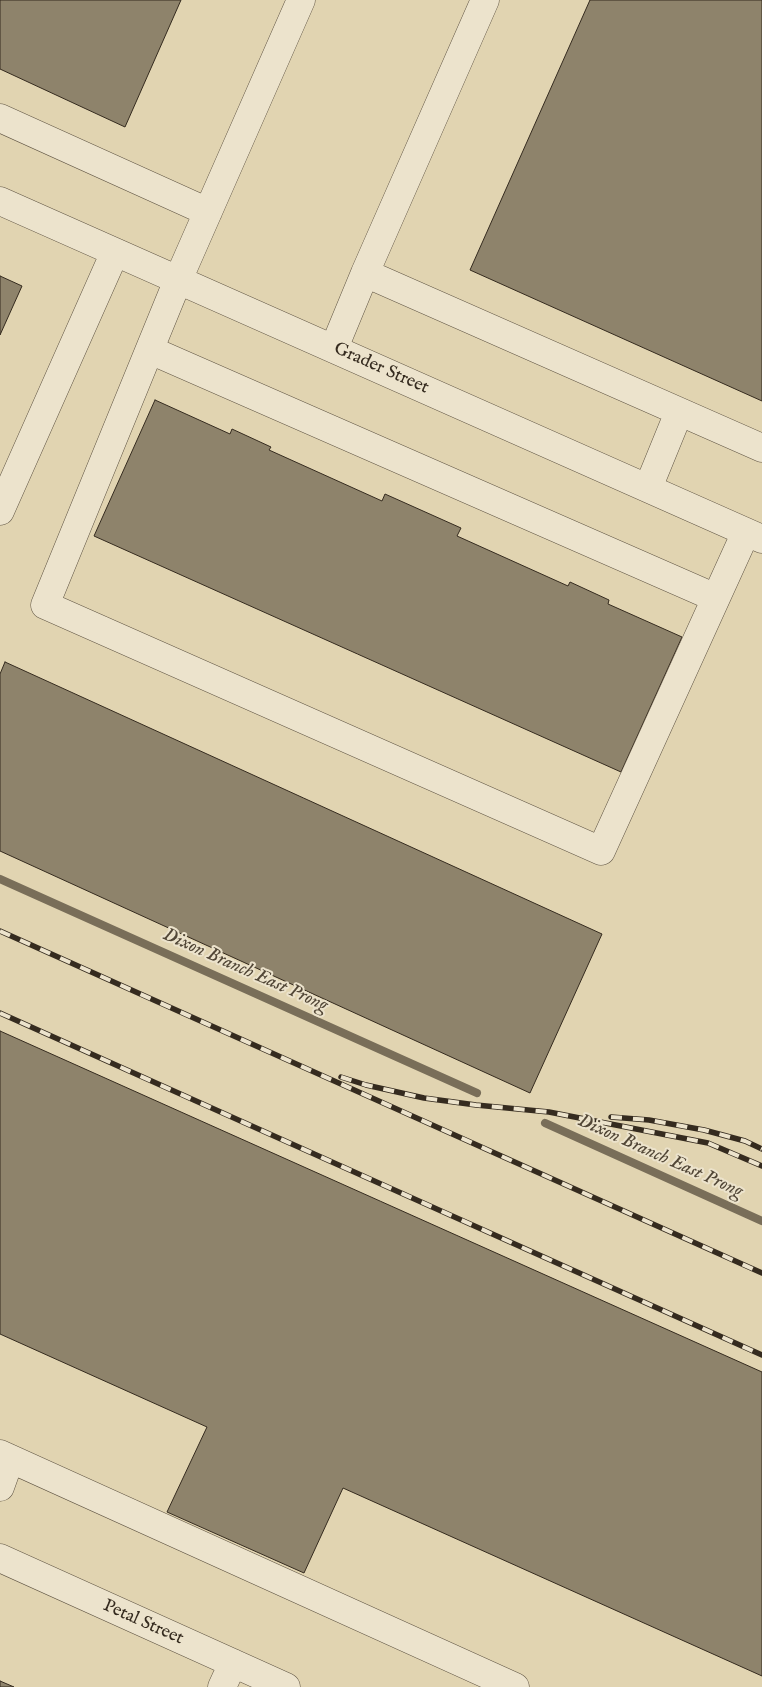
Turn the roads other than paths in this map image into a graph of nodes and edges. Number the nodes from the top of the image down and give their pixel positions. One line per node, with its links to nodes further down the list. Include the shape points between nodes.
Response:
1 (301, 0): 5 (street)
2 (485, 0): 7 (street)
3 (0, 118): 5 (street)
4 (0, 201): 6 (street, Grader Street)
5 (208, 212): 8 (street)
6 (115, 252): 8 (street, Grader Street); 14 (street)
7 (365, 273): 9 (street); 11 (street)
8 (178, 280): 9 (street, Grader Street); 10 (street)
9 (334, 348): 13 (street, Grader Street)
10 (150, 350): 16 (street); 16 (street, via 45,605 601,851)
11 (679, 412): 12 (street); 13 (street)
12 (762, 448)
13 (648, 488): 15 (street, Grader Street)
14 (0, 510)
15 (754, 536): 16 (street)
16 (716, 598)
17 (5, 1456): 18 (street); 21 (street)
18 (0, 1487)
19 (0, 1558): 20 (street, Petal Street)
20 (228, 1675): 22 (street, Petal Street)
21 (509, 1686)
22 (286, 1687)

